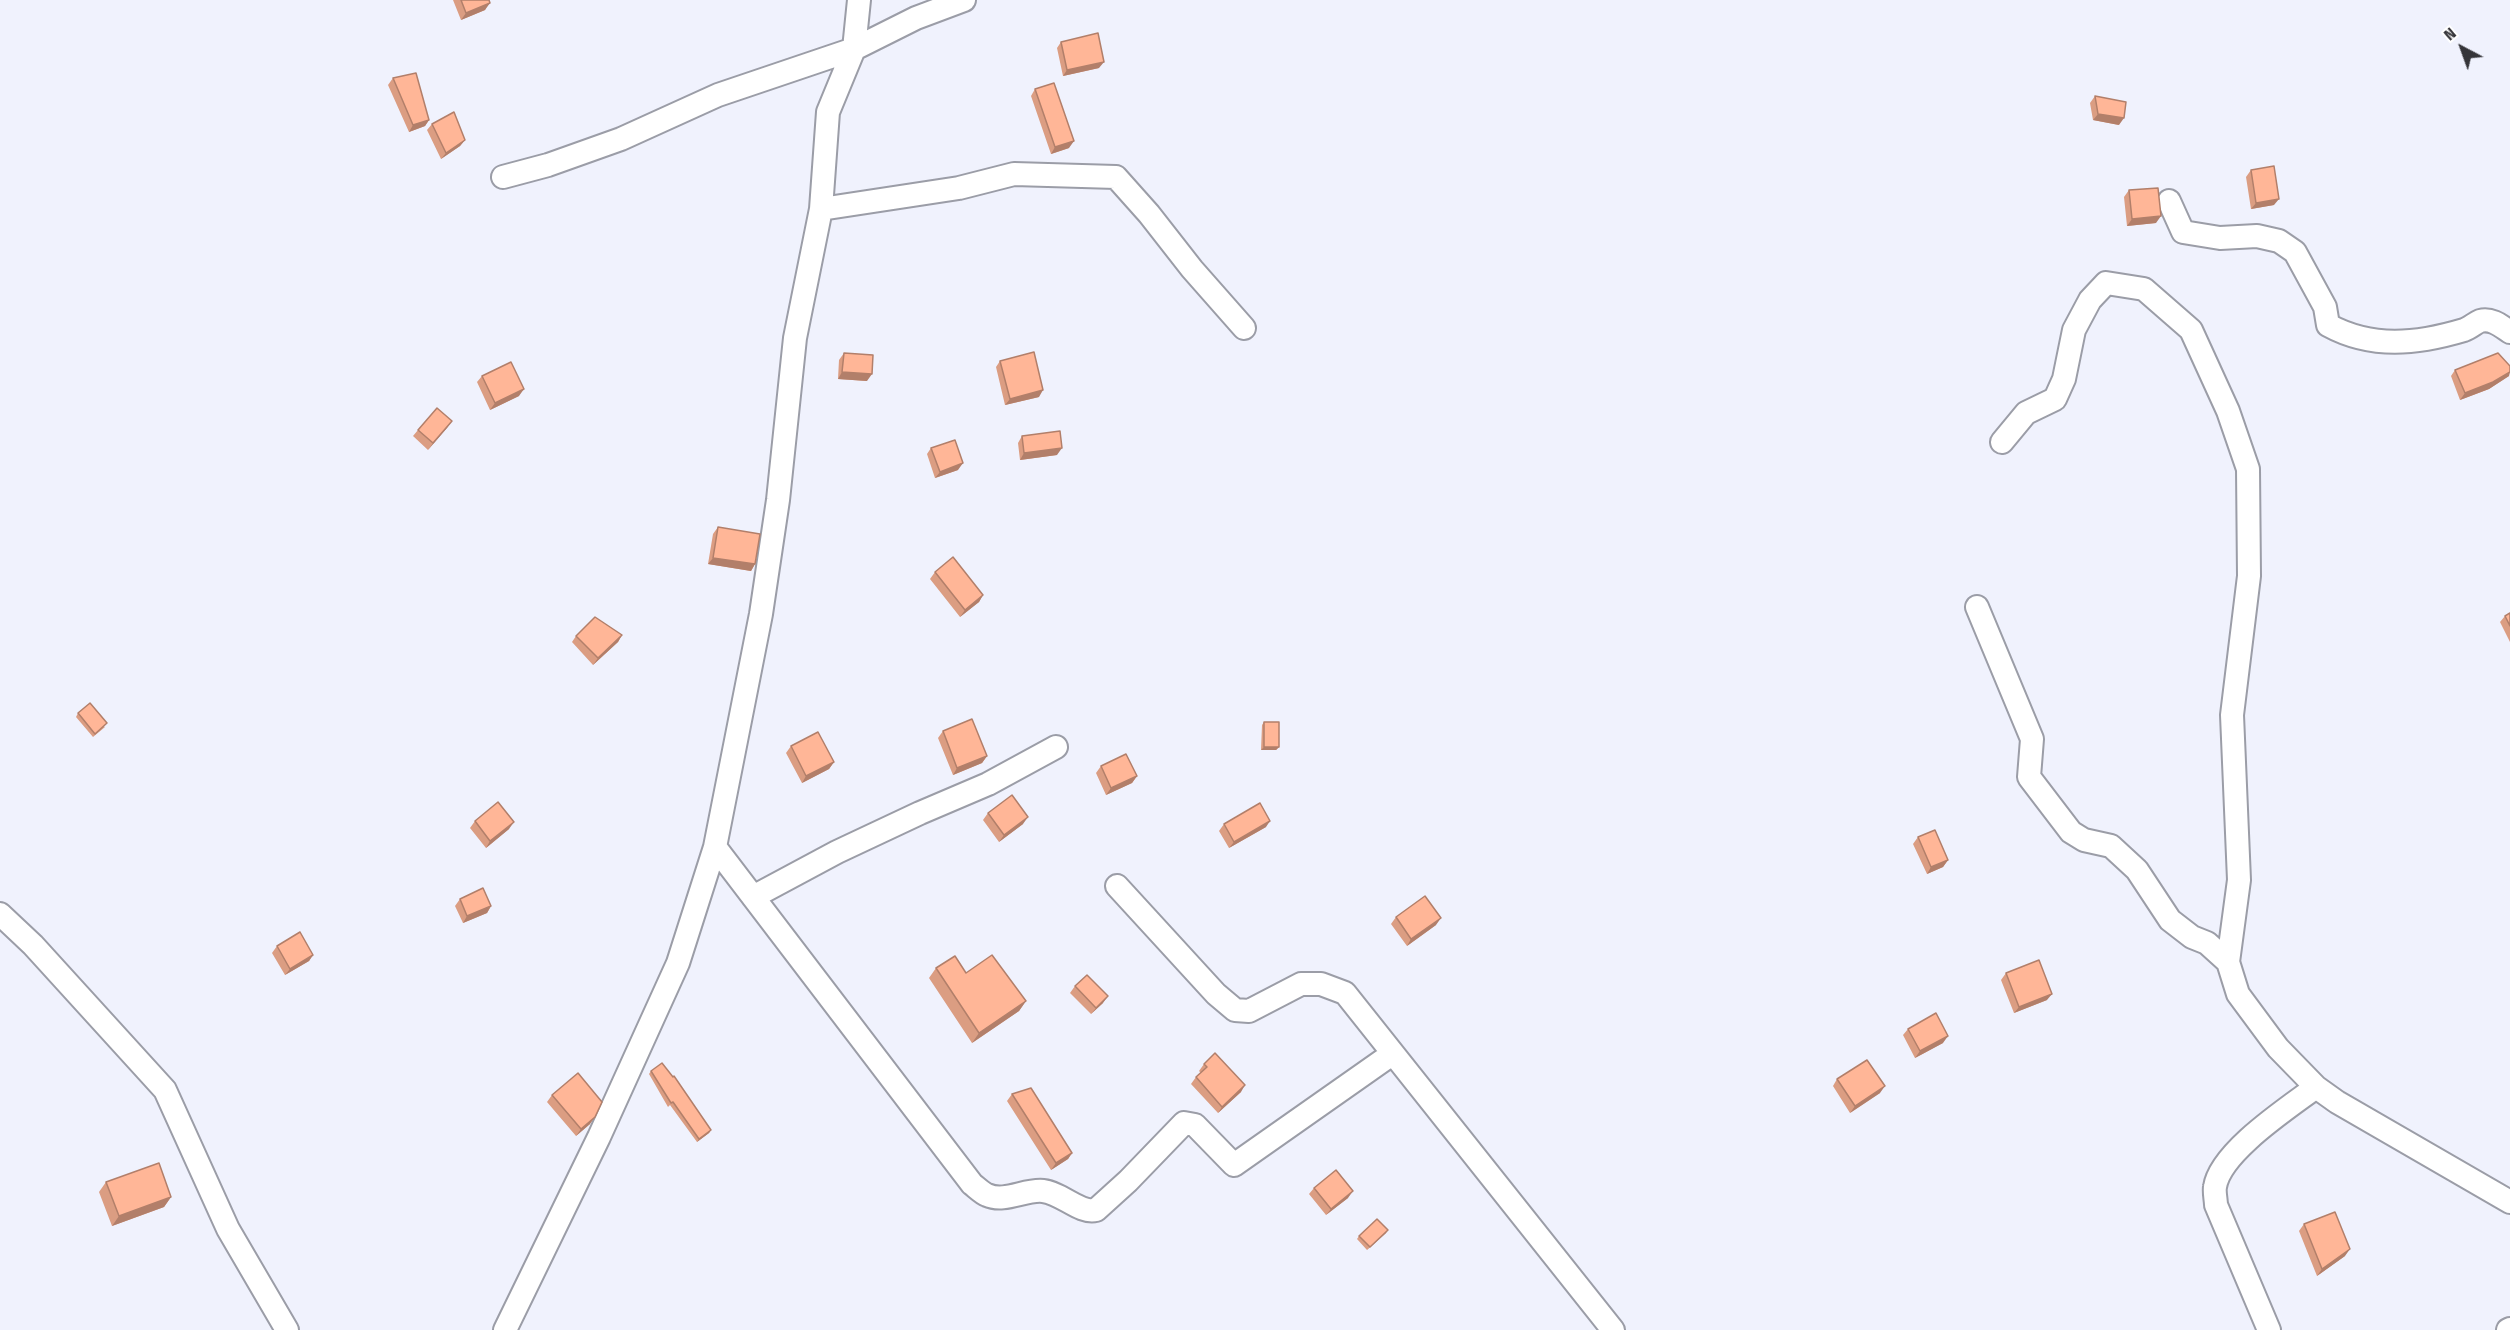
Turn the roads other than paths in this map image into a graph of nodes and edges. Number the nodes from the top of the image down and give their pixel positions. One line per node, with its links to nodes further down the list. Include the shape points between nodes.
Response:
1 (859, 0): 3 (street)
2 (964, 0): 3 (street, via 916,18)
3 (854, 49): 4 (street, via 718,95 621,139); 6 (street, via 828,112)
4 (503, 177)
5 (2169, 201): 8 (street, via 2183,232 2220,238 2257,236 2279,241 2295,252 2325,307 2328,325 2348,336 2403,343 2468,329 2481,321 2496,322)
6 (821, 209): 7 (street, via 959,188 1014,174 1116,177); 12 (street, via 795,338 761,614)
7 (1244, 328)
8 (2510, 332)
9 (2002, 442): 16 (street, via 2026,413 2055,399 2064,379 2074,330 2090,300 2106,283 2144,289 2191,330 2228,411 2248,468 2249,576 2232,715 2239,880)
10 (1977, 607): 16 (street, via 2032,739 2029,777 2071,832 2084,840 2111,846 2137,870 2170,920 2192,938 2207,943)
11 (1056, 747): 14 (street, via 988,784 837,852)
12 (715, 847): 14 (street); 21 (street, via 678,963)
13 (1117, 886): 17 (street, via 1235,1010 1260,1008 1301,984 1321,984 1345,993)
14 (753, 897): 17 (street, via 972,1184 988,1196 1045,1191 1082,1209 1096,1210 1184,1123 1195,1125 1234,1165)
15 (0, 914): 20 (street, via 165,1090 228,1229)
16 (2228, 962): 18 (street, via 2238,994 2278,1048)
17 (1392, 1054): 22 (street)
18 (2316, 1087): 19 (street); 23 (street, via 2249,1138 2224,1165 2215,1186 2216,1206)
19 (2510, 1202)
20 (287, 1330)
21 (505, 1330)
22 (1613, 1330)
23 (2270, 1330)

